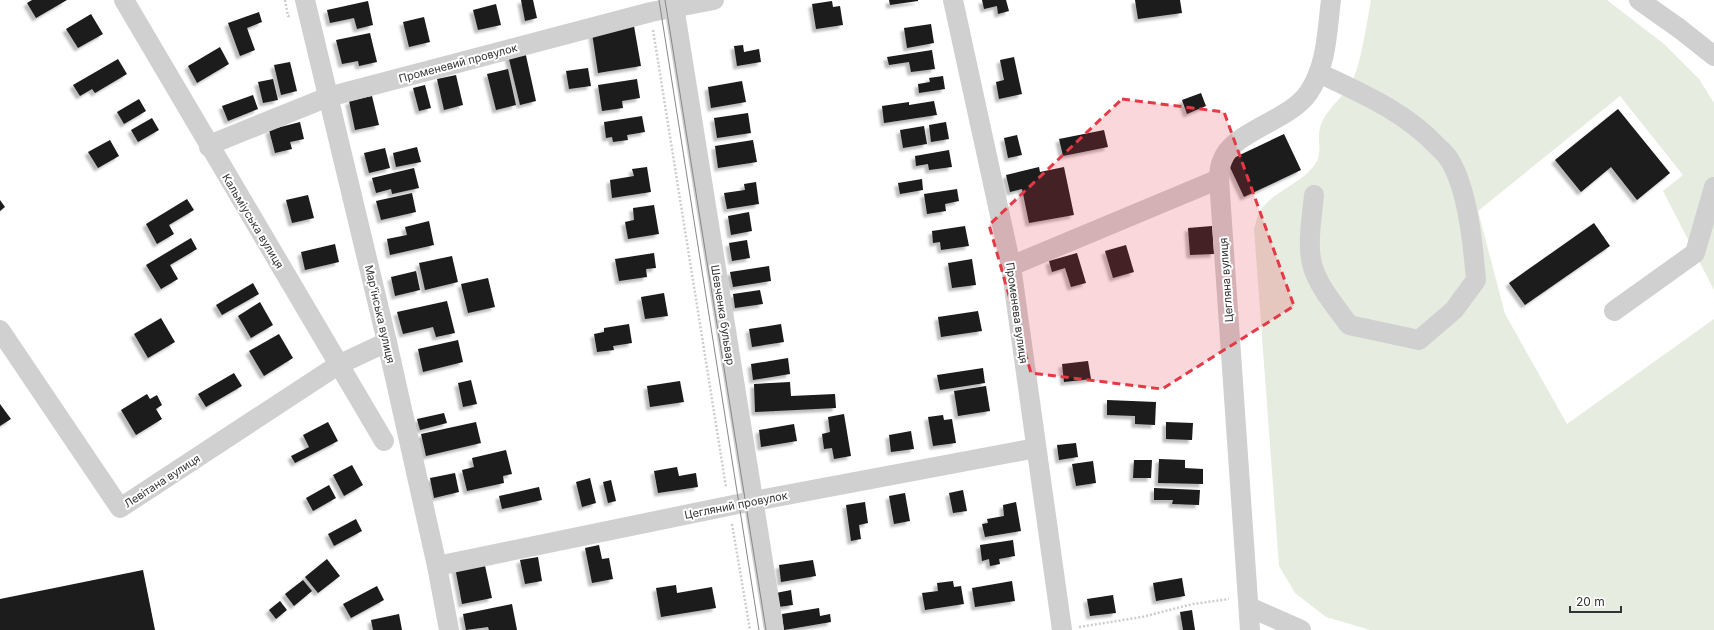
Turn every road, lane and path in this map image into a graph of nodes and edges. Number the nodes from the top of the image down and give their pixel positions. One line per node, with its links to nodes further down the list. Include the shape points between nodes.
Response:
1 (124, 0): 12 (street, Кальміуська вулиця)
2 (306, 0): 11 (street, Мар'їнська вулиця)
3 (714, 0): 7 (street, Променевий провулок)
4 (953, 0): 17 (street, Променева вулиця)
5 (1331, 0): 10 (street, Цегляна вулиця)
6 (1639, 0): 9 (street)
7 (673, 3): 8 (street, Променевий провулок); 24 (street, Шевченка бульвар)
8 (651, 12): 11 (street, Променевий провулок); 25 (path)
9 (1714, 56)
10 (1319, 73): 13 (street, Цегляна вулиця, via 1309,92 1287,113 1248,134 1234,145 1222,160); 15 (street, via 1395,111 1424,132 1449,159 1462,191 1473,248 1476,280 1454,310 1419,340 1349,325 1326,295 1312,264)
11 (328, 97): 12 (street, Променевий провулок); 20 (street, Мар'їнська вулиця)
12 (209, 147): 21 (street, Кальміуська вулиця)
13 (1218, 179): 17 (street); 27 (street, Цегляна вулиця)
14 (1714, 187): 16 (street)
15 (1314, 196)
16 (1712, 210): 18 (street, via 1695,253)
17 (1011, 266): 23 (street, Променева вулиця)
18 (1614, 311)
19 (0, 330): 21 (street, Левітана вулиця, via 120,508)
20 (387, 342): 21 (street, Левітана вулиця); 26 (street, Мар'їнська вулиця)
21 (338, 365): 22 (street, Кальміуська вулиця)
22 (384, 441)
23 (1036, 448): 24 (street, Цегляний провулок); 31 (street, Променева вулиця)
24 (753, 501): 25 (street, Цегляний провулок); 30 (street, Шевченка бульвар)
25 (729, 506): 26 (street, Цегляний провулок); 29 (path)
26 (437, 566): 28 (street, Мар'їнська вулиця)
27 (1248, 602): 31 (path, via 1193,604 1142,617); 32 (street, Цегляна вулиця); 33 (street)
28 (448, 630)
29 (750, 630)
30 (774, 630)
31 (1062, 630)
32 (1250, 630)
33 (1301, 630)

